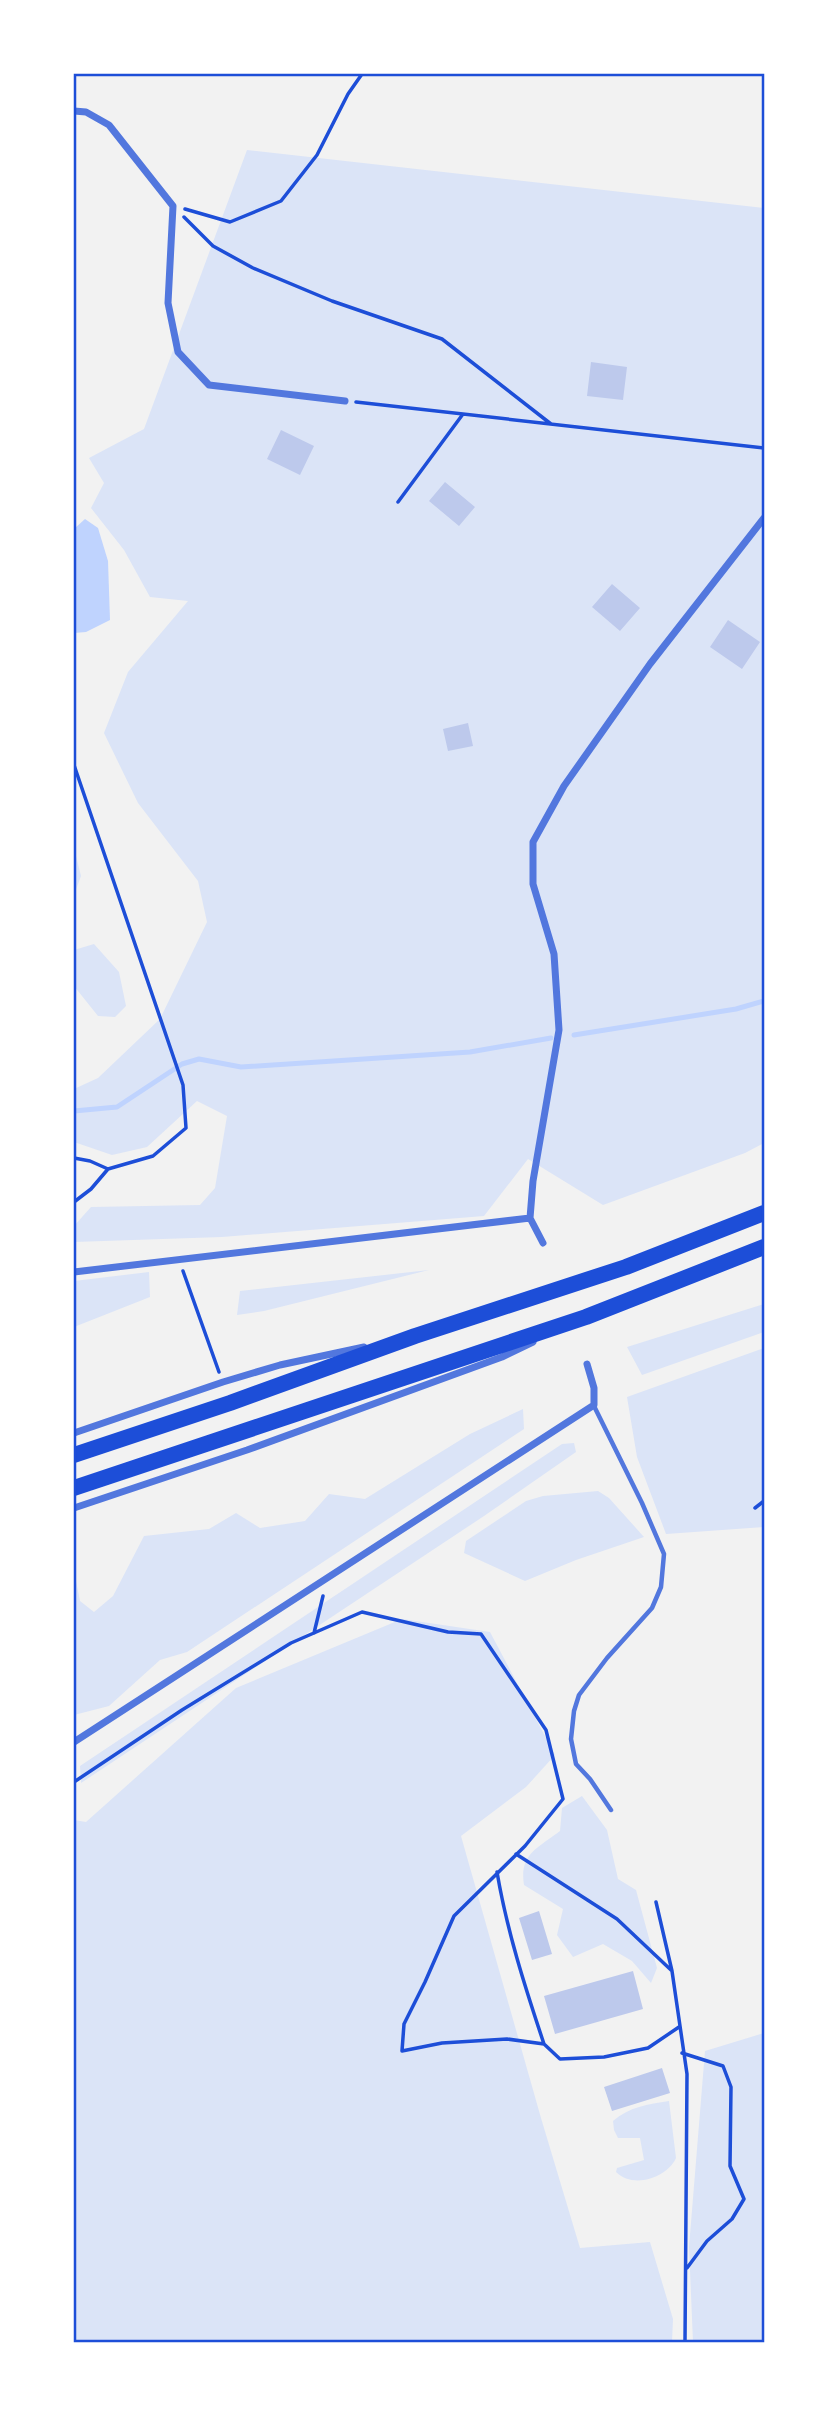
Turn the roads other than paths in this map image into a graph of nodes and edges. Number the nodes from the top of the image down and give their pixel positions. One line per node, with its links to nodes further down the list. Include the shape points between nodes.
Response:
1 (74, 111): 2 (street, via 86,112 109,125 173,206 168,303 178,352 209,385)
2 (345, 401)
3 (765, 518): 5 (street, via 650,664 564,786 533,842 533,884 554,954 559,1030)
4 (765, 1213): 11 (highway, via 594,1277)
5 (530, 1218): 6 (street); 8 (street)
6 (542, 1243)
7 (765, 1247): 9 (highway)
8 (74, 1272)
9 (604, 1310): 10 (highway); 12 (highway)
10 (586, 1317): 12 (highway); 18 (street, via 502,1357)
11 (415, 1336): 15 (street, via 280,1365); 16 (highway)
12 (528, 1336): 17 (highway)
13 (587, 1364): 14 (street)
14 (594, 1405): 19 (street); 20 (lane, via 664,1555 661,1587 652,1608 607,1658 579,1695 574,1711 571,1739 576,1764)
15 (74, 1433)
16 (74, 1455)
17 (74, 1488)
18 (74, 1508)
19 (74, 1742)
20 (611, 1810)

